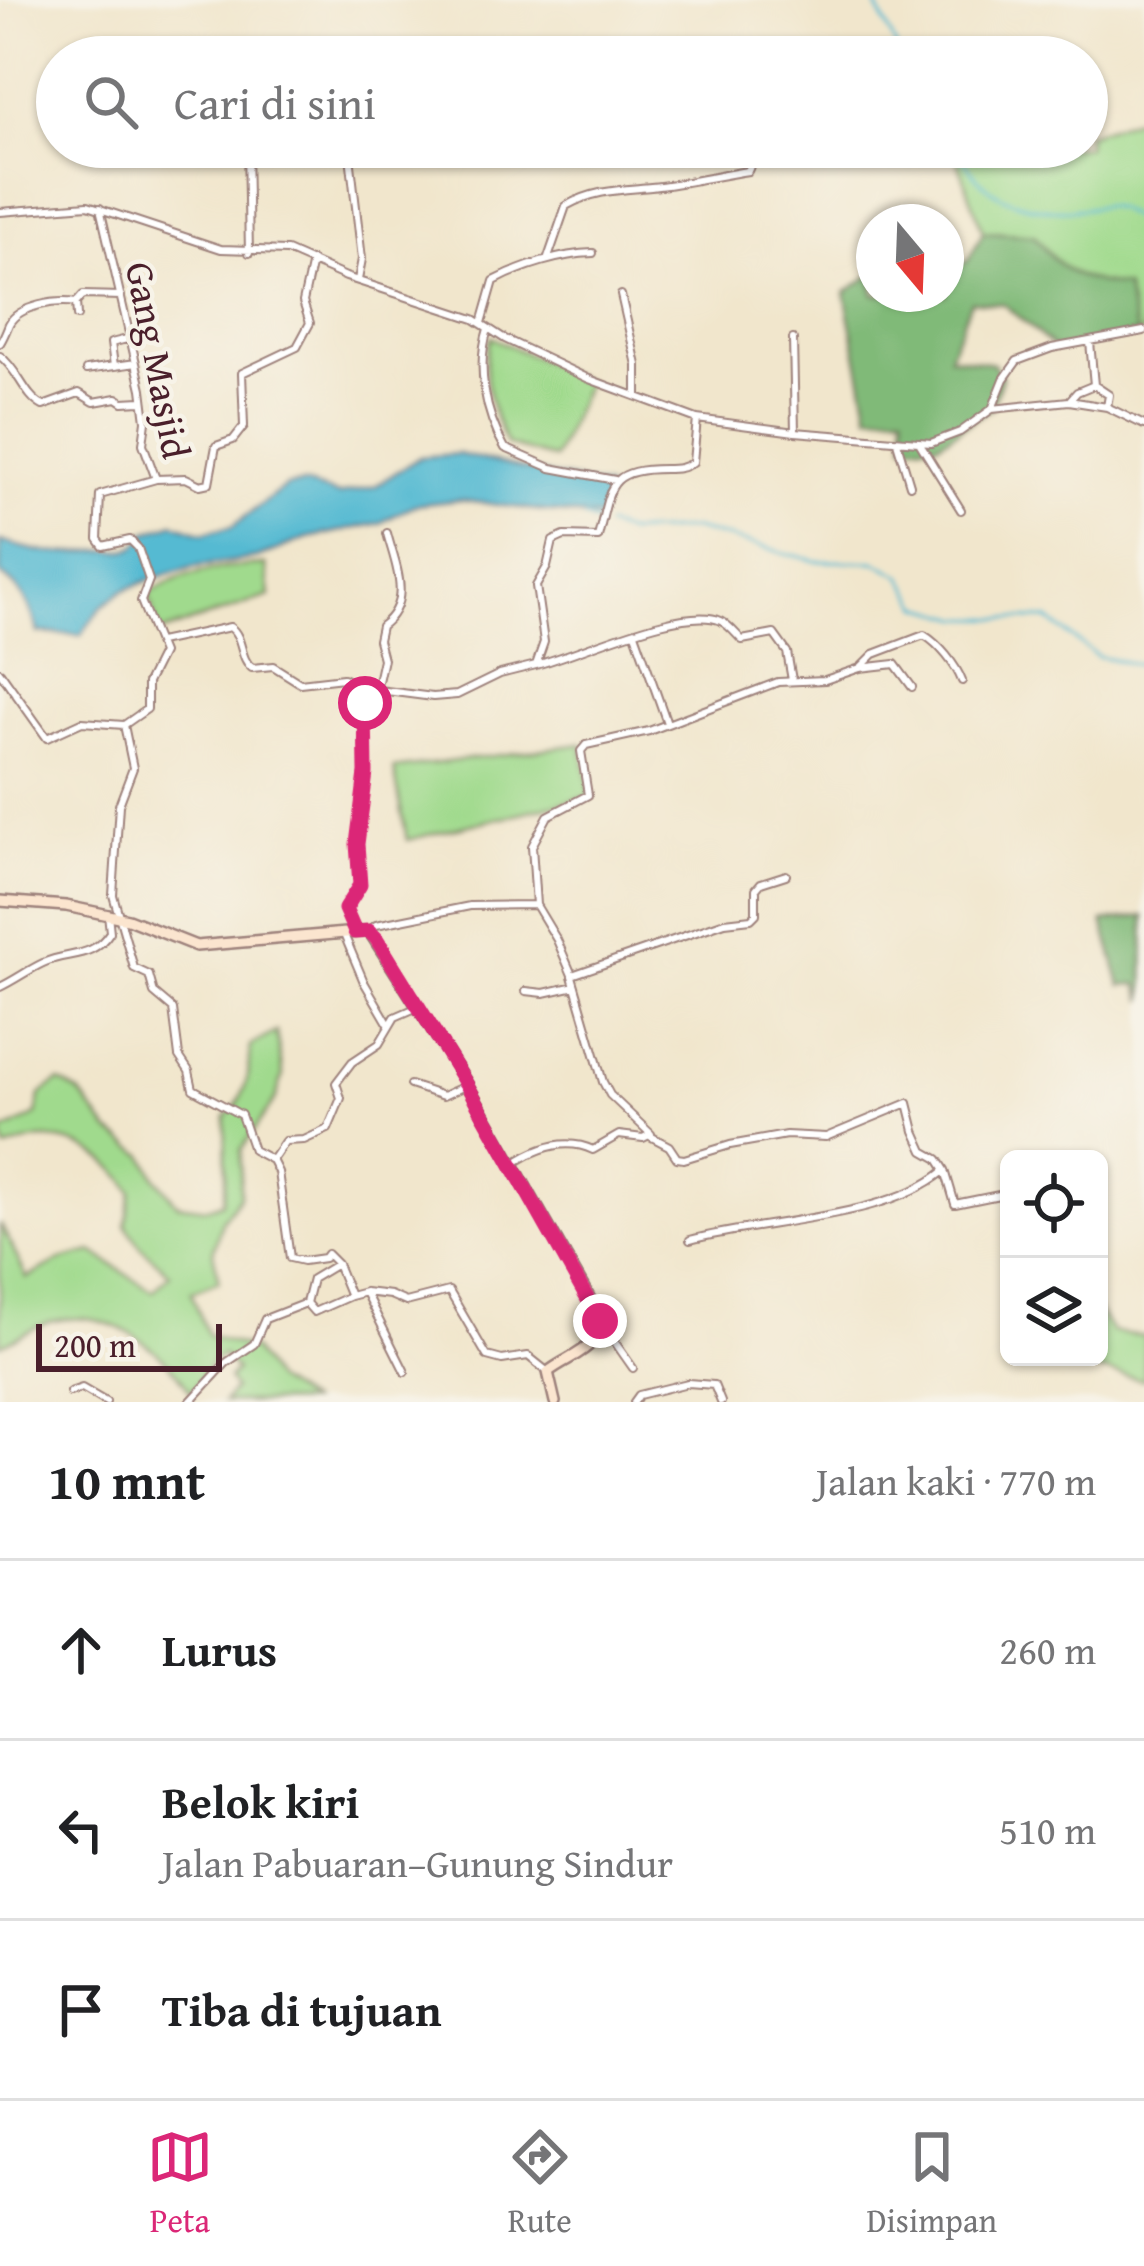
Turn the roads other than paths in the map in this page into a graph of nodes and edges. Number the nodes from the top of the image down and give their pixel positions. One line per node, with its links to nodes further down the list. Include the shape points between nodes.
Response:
1 (247, 168): 6 (street)
2 (351, 168): 10 (street)
3 (749, 168): 8 (street, via 576,200 566,206)
4 (100, 208): 5 (street); 6 (street); 12 (street, Gang Masjid)
5 (0, 212)
6 (249, 253): 9 (street, via 287,250)
7 (593, 253): 8 (street)
8 (548, 257): 15 (street, via 494,281)
9 (311, 261): 10 (street); 36 (street, via 303,302 310,323 297,347 242,373 244,426 216,446 209,483)
10 (358, 280): 15 (street)
11 (621, 295): 26 (street)
12 (121, 296): 13 (street); 17 (street, Gang Masjid)
13 (76, 303): 14 (street); 20 (street, via 57,300 20,313)
14 (77, 316)
15 (485, 326): 26 (street); 37 (street, via 485,395 505,448 551,468)
16 (1144, 331): 19 (street)
17 (130, 338): 22 (street, Gang Masjid); 23 (street, via 111,343)
18 (793, 338): 33 (street)
19 (1090, 342): 25 (street); 30 (street, via 1017,362)
20 (0, 343)
21 (0, 356): 27 (street, via 43,406 79,393 94,402)
22 (136, 363): 23 (street); 27 (street, Gang Masjid)
23 (114, 366): 24 (street)
24 (86, 370)
25 (1094, 385): 28 (street); 29 (street, via 1109,395)
26 (637, 396): 31 (street)
27 (141, 401): 36 (street, Gang Masjid, via 143,444)
28 (1070, 401): 29 (street); 30 (street)
29 (1107, 407): 32 (street)
30 (992, 409): 35 (street, via 953,435)
31 (697, 419): 33 (street); 37 (street, via 693,462)
32 (1144, 424)
33 (795, 432): 34 (street)
34 (896, 440): 35 (street); 38 (street)
35 (920, 444): 39 (street)
36 (156, 479): 42 (street, Gang Masjid, via 100,495 98,539 130,540 138,548 149,580 141,602)
37 (615, 480): 43 (street, via 598,537 553,541 536,586 544,641)
38 (910, 485)
39 (961, 510)
40 (387, 533): 48 (street, via 401,586 392,617 380,626)
41 (635, 633): 43 (street); 46 (street, via 698,616 725,622 742,640 774,634 788,652); 51 (street)
42 (159, 642): 50 (street, via 230,627 252,668 273,665 300,683 331,677); 52 (street, Gang Masjid, via 147,709)
43 (536, 665): 48 (street, via 457,695)
44 (860, 668): 46 (street); 47 (street, via 874,654 924,635); 49 (street, via 895,664)
45 (0, 672): 52 (street, via 47,738 82,722)
46 (792, 680): 51 (street)
47 (962, 681)
48 (377, 687): 50 (street)
49 (912, 687)
50 (363, 688): 58 (street, via 360,885 345,909)
51 (668, 723): 55 (street, via 583,748 588,795 556,808 532,842)
52 (124, 725): 56 (street, via 133,768 119,806)
53 (786, 875): 59 (street, via 756,889 751,919)
54 (0, 901): 56 (street)
55 (536, 905): 57 (street, via 470,906); 59 (street)
56 (112, 915): 58 (street, via 204,947); 61 (street, via 100,945); 68 (street, via 134,968 149,975 154,993 173,1009 193,1089 242,1115 253,1150)
57 (369, 931): 58 (street); 63 (street)
58 (349, 932): 64 (street)
59 (572, 975): 60 (street)
60 (575, 986): 62 (street); 67 (street, via 603,1082)
61 (0, 987)
62 (526, 992)
63 (418, 1007): 64 (street); 66 (street)
64 (388, 1023): 68 (street, via 379,1043 336,1083 341,1098 328,1129 285,1141)
65 (410, 1085): 66 (street, via 443,1096)
66 (467, 1085): 69 (street)
67 (650, 1136): 69 (street, via 619,1135 593,1150 558,1145); 70 (street, via 684,1159 785,1135 826,1137 908,1103 924,1151)
68 (272, 1160): 73 (street, via 290,1258 327,1254)
69 (513, 1164): 77 (street)
70 (945, 1171): 71 (street, via 955,1204); 72 (street, via 912,1190 818,1219)
71 (1000, 1195)
72 (690, 1240)
73 (337, 1264): 75 (street); 76 (street, via 312,1279)
74 (365, 1292): 75 (street); 79 (street); 80 (street, via 406,1302 449,1291 487,1356 528,1355)
75 (350, 1296): 76 (street, via 314,1312)
76 (306, 1303): 83 (street, via 265,1319 254,1344)
77 (600, 1321): 78 (street); 80 (street, via 589,1347)
78 (633, 1368)
79 (405, 1372)
80 (548, 1372): 84 (street)
81 (70, 1392): 82 (street, via 82,1388)
82 (106, 1402)
83 (190, 1402)
84 (555, 1402)
85 (634, 1402): 86 (street, via 708,1383)
86 (722, 1402)

